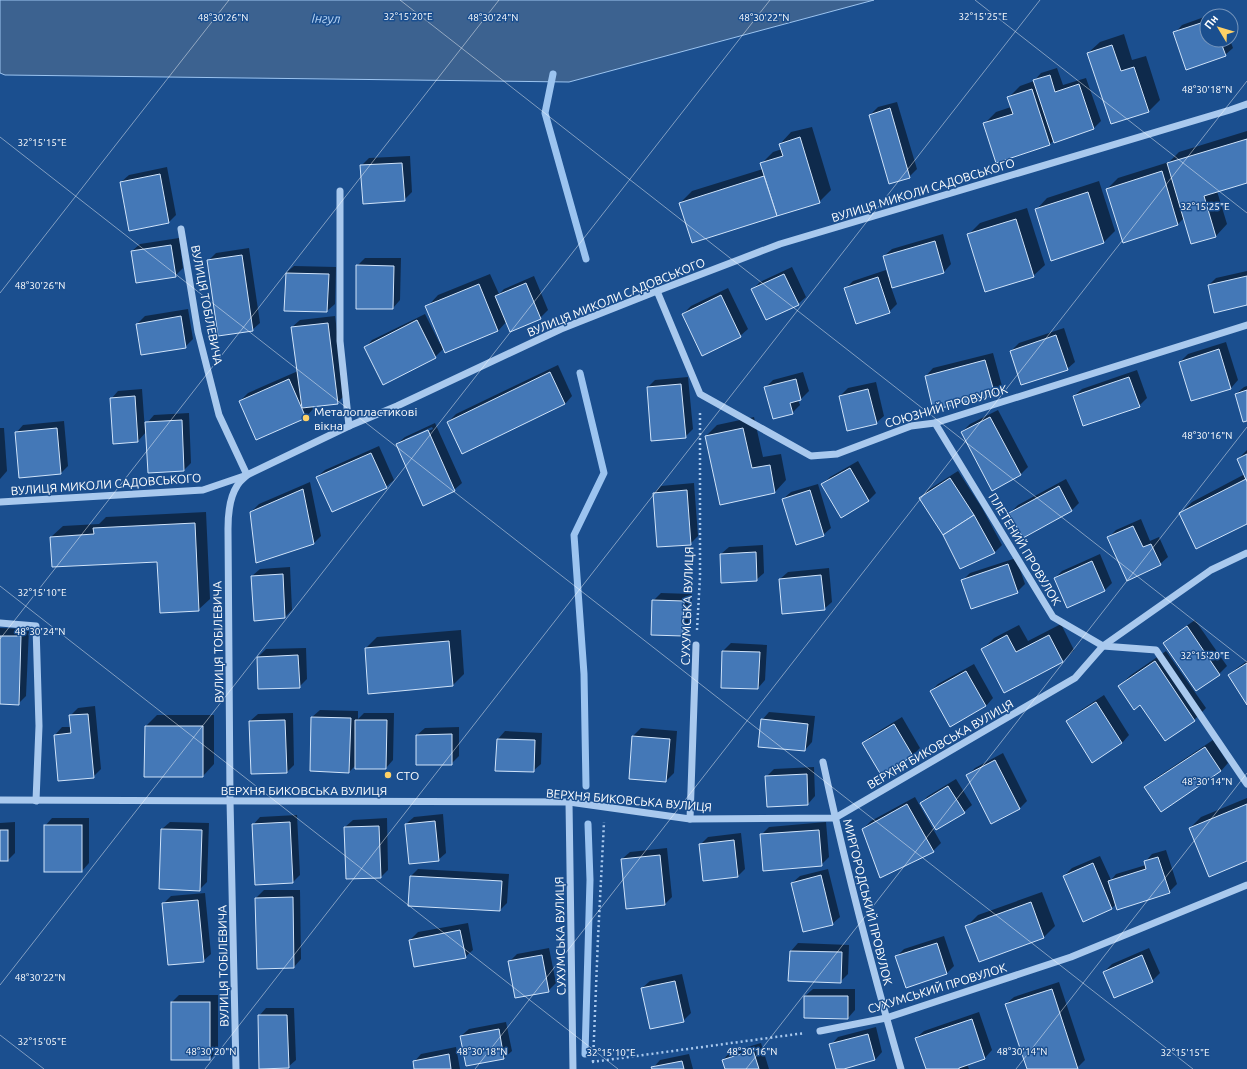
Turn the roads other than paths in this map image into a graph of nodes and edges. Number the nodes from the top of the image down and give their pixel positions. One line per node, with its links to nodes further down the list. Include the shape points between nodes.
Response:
1 (1247, 104): 4 (street, ВУЛИЦЯ МИКОЛИ САДОВСЬКОГО, via 780,244)
2 (340, 191): 7 (street, via 340,341)
3 (181, 229): 8 (street, ВУЛИЦЯ ТОБІЛЕВИЧА, via 198,332 220,415)
4 (656, 291): 6 (street, СОЮЗНИЙ ПРОВУЛОК, via 700,394 811,456 837,454 911,426); 7 (street, ВУЛИЦЯ МИКОЛИ САДОВСЬКОГО, via 561,330)
5 (1247, 325): 6 (street, СОЮЗНИЙ ПРОВУЛОК)
6 (935, 423): 13 (street, ПЛЕТЕНИЙ ПРОВУЛОК, via 1054,617)
7 (349, 426): 8 (street, ВУЛИЦЯ МИКОЛИ САДОВСЬКОГО)
8 (247, 475): 9 (street, ВУЛИЦЯ МИКОЛИ САДОВСЬКОГО, via 203,490); 17 (street, ВУЛИЦЯ ТОБІЛЕВИЧА, via 237,486 228,511)
9 (0, 502)
10 (1247, 553): 13 (street, ВЕРХНЯ БИКОВСЬКА ВУЛИЦЯ, via 1211,570)
11 (0, 623): 18 (street, via 36,626 39,726)
12 (696, 645): 21 (street, СУХУМСЬКА ВУЛИЦЯ)
13 (1103, 646): 15 (street, ПЛЕТЕНИЙ ПРОВУЛОК, via 1156,650); 20 (street, ВЕРХНЯ БИКОВСЬКА ВУЛИЦЯ, via 1075,678)
14 (823, 762): 20 (street, МИРГОРОДСЬКИЙ ПРОВУЛОК)
15 (1247, 784)
16 (0, 800): 18 (street, ВЕРХНЯ БИКОВСЬКА ВУЛИЦЯ)
17 (230, 800): 18 (street, ВЕРХНЯ БИКОВСЬКА ВУЛИЦЯ); 19 (street, ВЕРХНЯ БИКОВСЬКА ВУЛИЦЯ); 26 (street, ВУЛИЦЯ ТОБІЛЕВИЧА)
18 (36, 801)
19 (569, 802): 21 (street, ВЕРХНЯ БИКОВСЬКА ВУЛИЦЯ); 25 (street, СУХУМСЬКА ВУЛИЦЯ)
20 (835, 818): 21 (street, ВЕРХНЯ БИКОВСЬКА ВУЛИЦЯ); 23 (street, МИРГОРОДСЬКИЙ ПРОВУЛОК)
21 (690, 819)
22 (1247, 886): 23 (street, СУХУМСЬКИЙ ПРОВУЛОК, via 1071,958)
23 (886, 1018): 24 (street, СУХУМСЬКИЙ ПРОВУЛОК); 27 (street, МИРГОРОДСЬКИЙ ПРОВУЛОК)
24 (820, 1031)
25 (572, 1067)
26 (236, 1069)
27 (901, 1069)

